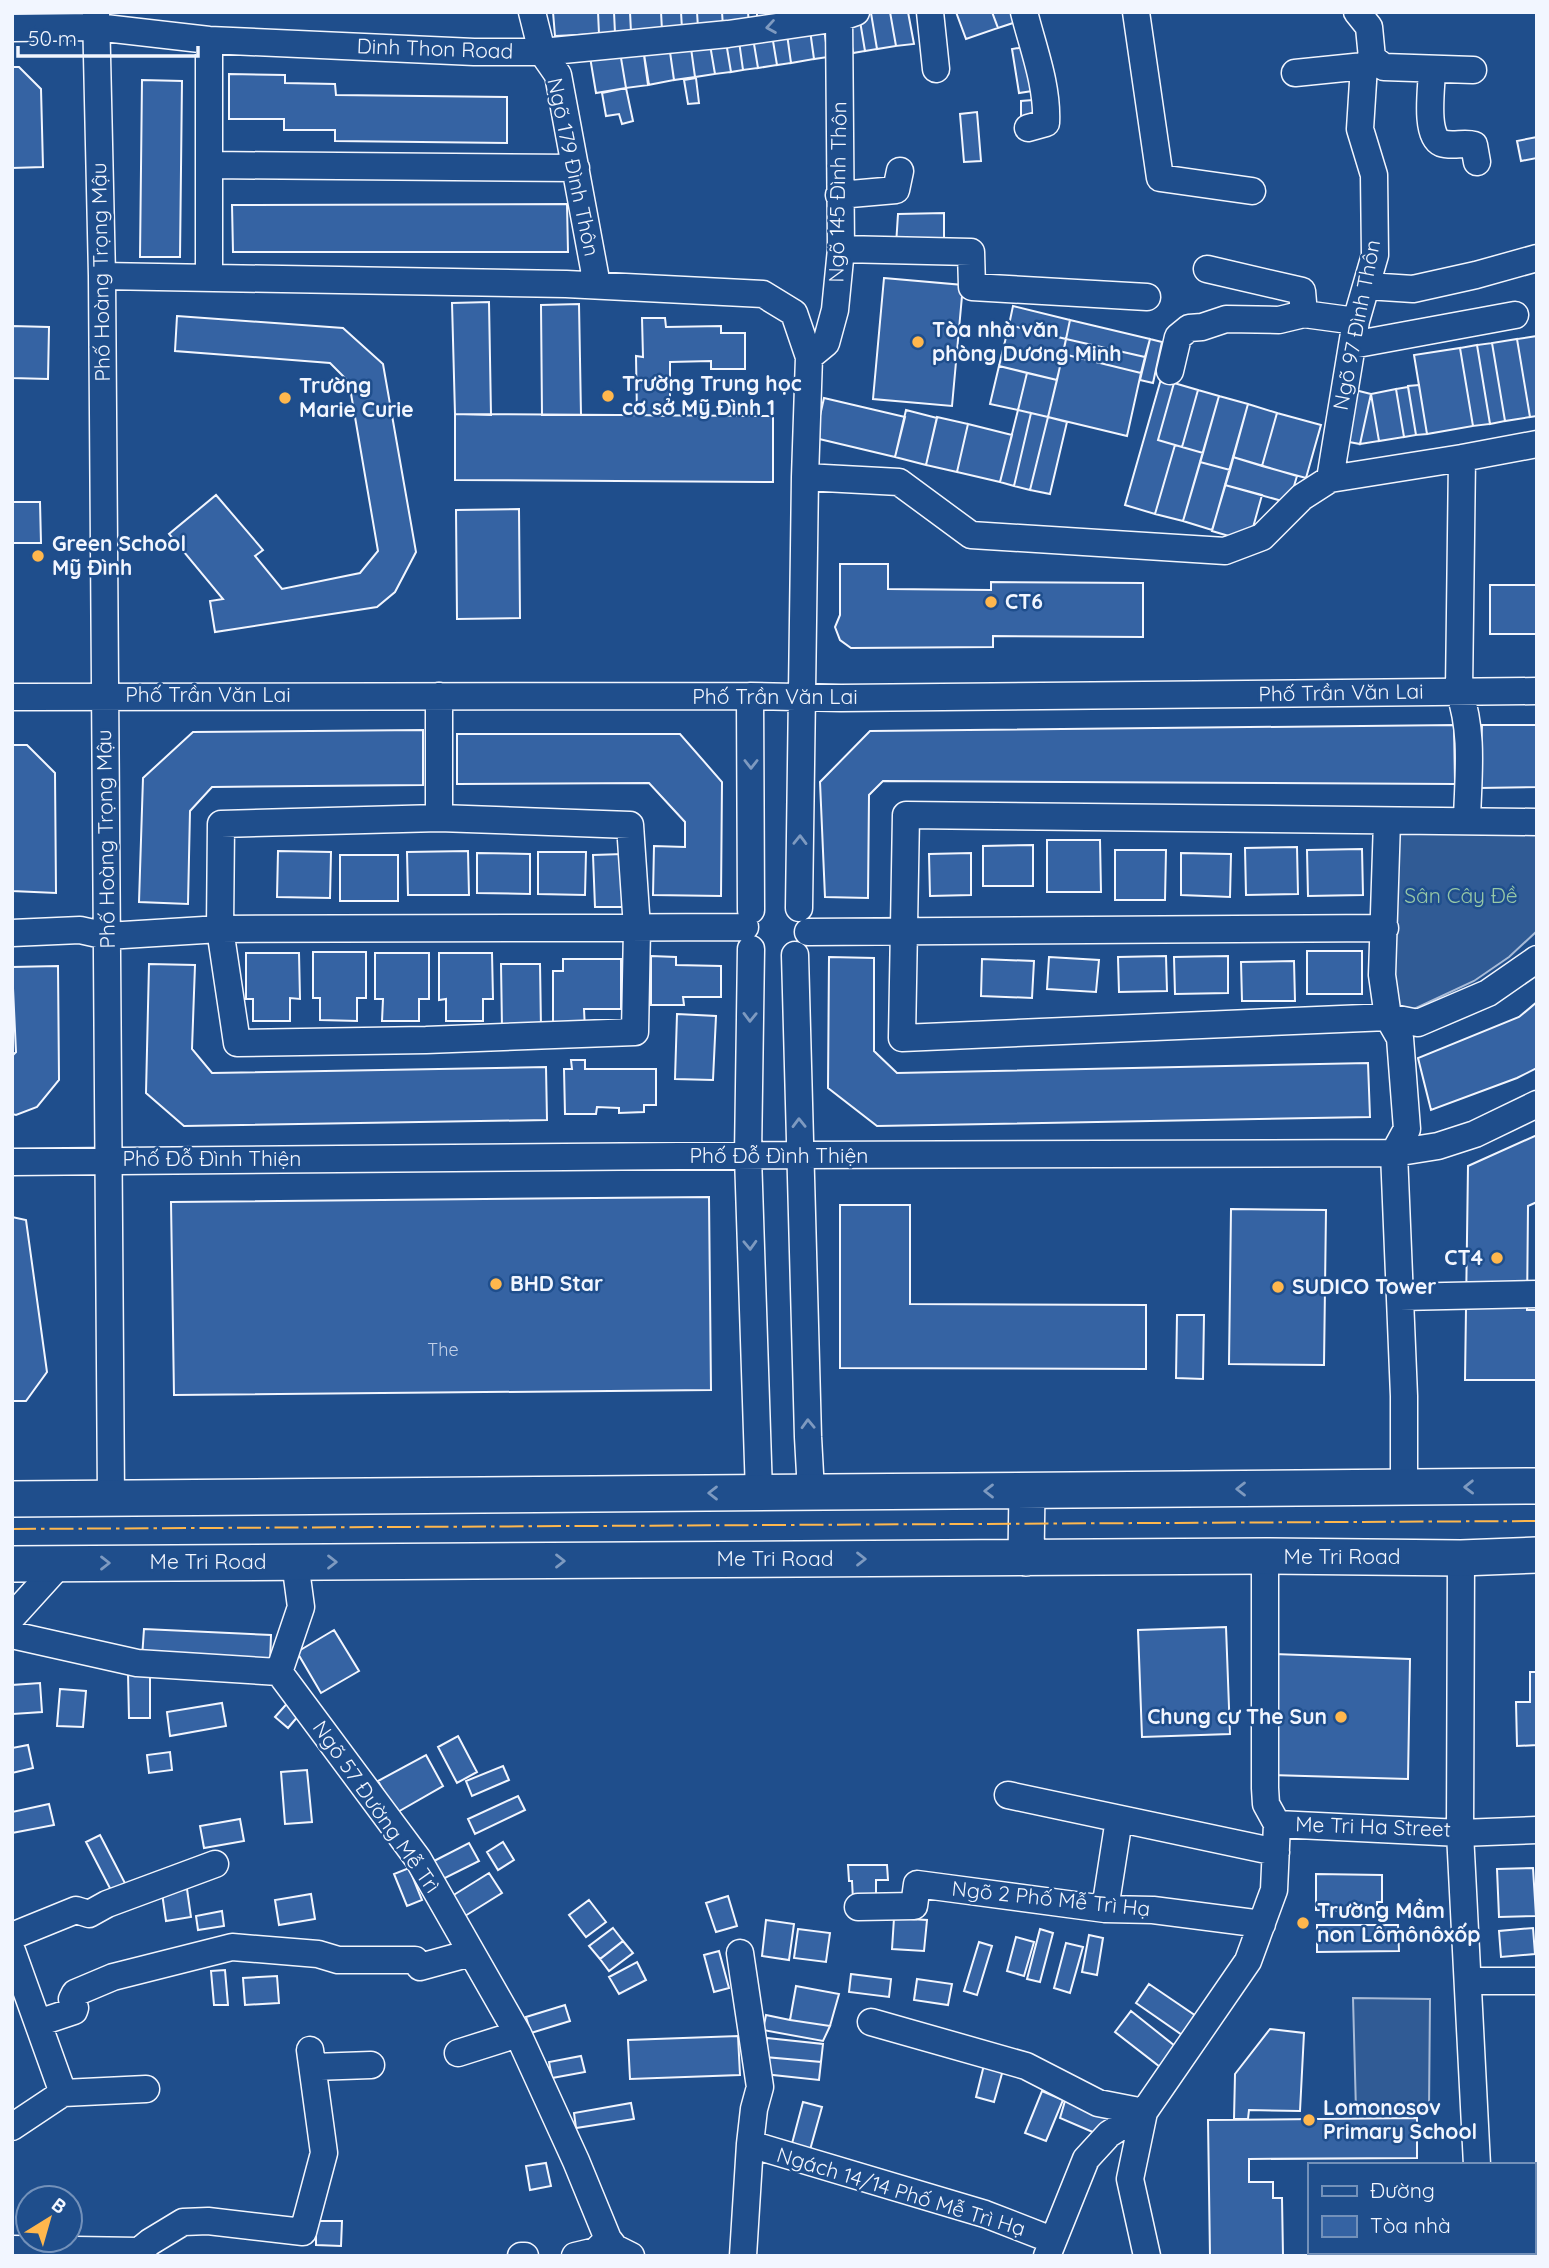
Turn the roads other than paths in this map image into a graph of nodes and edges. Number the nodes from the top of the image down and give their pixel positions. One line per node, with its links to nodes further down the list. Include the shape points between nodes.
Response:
1 (532, 12): 11 (street, Ngõ 179 Đình Thôn)
2 (930, 12): 13 (street)
3 (1024, 12): 17 (street, via 1046,113 1046,123)
4 (1136, 12): 22 (street, via 1160,178)
5 (1357, 12): 12 (street, Ngõ 97 Đình Thôn, via 1369,27)
6 (847, 15): 7 (street, Dinh Thon Road); 23 (street, Ngõ 145 Đình Thôn)
7 (808, 17): 11 (street, Dinh Thon Road, one-way to 11, via 728,34)
8 (96, 20): 9 (street, Dinh Thon Road); 10 (street, Dinh Thon Road); 27 (street, Phố Hoàng Trọng Mậu)
9 (12, 28)
10 (209, 40): 11 (street, Dinh Thon Road); 19 (street)
11 (542, 52): 20 (street, Ngõ 179 Đình Thôn, via 558,75)
12 (1368, 62): 14 (street); 16 (street); 30 (street, Ngõ 97 Đình Thôn, via 1360,129 1376,193 1375,255)
13 (936, 69)
14 (1432, 69): 15 (street); 18 (street, via 1431,130 1442,143 1474,145)
15 (1473, 70)
16 (1295, 73)
17 (1028, 128)
18 (1477, 162)
19 (209, 165): 20 (street); 28 (street)
20 (576, 168): 29 (street, Ngõ 179 Đình Thôn)
21 (900, 171): 23 (street, via 896,190)
22 (1252, 191)
23 (839, 195): 24 (street, Ngõ 145 Đình Thôn)
24 (841, 249): 31 (street, via 971,252 972,287); 35 (street, Ngõ 145 Đình Thôn, via 835,310 826,343)
25 (1537, 258): 30 (street, via 1413,289)
26 (1207, 268): 32 (street, via 1303,291)
27 (102, 276): 28 (street); 43 (street, Phố Hoàng Trọng Mậu)
28 (209, 278): 29 (street)
29 (597, 285): 35 (street, via 762,294 794,313)
30 (1367, 286): 34 (street, Ngõ 97 Đình Thôn)
31 (1147, 297)
32 (1304, 314): 34 (street); 36 (street, via 1279,320 1226,319 1189,328 1178,337)
33 (1515, 315): 34 (street)
34 (1354, 333): 40 (street, Ngõ 97 Đình Thôn)
35 (809, 357): 39 (street)
36 (1170, 370)
37 (1537, 444): 38 (street)
38 (1462, 458): 40 (street); 41 (street)
39 (805, 477): 40 (street, via 899,482 971,535 1225,551 1262,537 1302,497); 46 (street)
40 (1330, 479)
41 (1459, 691): 42 (street, Phố Trần Văn Lai); 46 (street, Phố Trần Văn Lai); 50 (street, via 1469,733)
42 (1537, 691)
43 (104, 695): 44 (street, Phố Trần Văn Lai); 47 (street, Phố Trần Văn Lai); 59 (street, Phố Hoàng Trọng Mậu)
44 (439, 696): 45 (street, Phố Trần Văn Lai); 48 (street)
45 (750, 696): 46 (street, Phố Trần Văn Lai); 55 (street, one-way to 55)
46 (802, 696): 56 (street, one-way to 46)
47 (12, 697)
48 (439, 818): 53 (street, via 221,824); 54 (street, via 630,825)
49 (1387, 821): 50 (street); 52 (street); 57 (street, via 906,815)
50 (1467, 821): 51 (street)
51 (1537, 822)
52 (1385, 928): 57 (street); 61 (street, via 1382,975)
53 (220, 929): 54 (street); 54 (street, via 237,1044 635,1032); 59 (street)
54 (637, 929): 55 (street)
55 (749, 929): 56 (street, via 759,956 770,961 781,961); 56 (street, via 758,903 777,898 787,899); 65 (street, one-way to 65)
56 (801, 931): 57 (street); 64 (street, one-way to 56)
57 (904, 932): 61 (street, via 902,1038)
58 (12, 933): 59 (street, via 80,930)
59 (107, 936): 66 (street, Phố Hoàng Trọng Mậu)
60 (1537, 959): 61 (street, via 1488,993 1418,1023)
61 (1388, 1017): 63 (street, via 1400,1038 1406,1098 1407,1129)
62 (1537, 1104): 63 (street, Phố Đỗ Đình Thiện, via 1475,1134)
63 (1394, 1153): 64 (street, Phố Đỗ Đình Thiện); 69 (street)
64 (800, 1155): 65 (street, Phố Đỗ Đình Thiện); 73 (street, one-way to 64)
65 (748, 1156): 66 (street, Phố Đỗ Đình Thiện); 74 (street, one-way to 74)
66 (108, 1160): 67 (street, Phố Đỗ Đình Thiện); 75 (street, Phố Hoàng Trọng Mậu)
67 (12, 1161)
68 (1537, 1294): 69 (street)
69 (1400, 1297): 71 (street)
70 (1537, 1486): 71 (main road, one-way to 71)
71 (1404, 1488): 72 (main road, one-way to 72)
72 (1027, 1491): 73 (main road, one-way to 73); 79 (main road)
73 (811, 1492): 74 (main road)
74 (759, 1493): 75 (main road, one-way to 75)
75 (111, 1498): 76 (main road)
76 (12, 1499)
77 (1537, 1555): 80 (main road, Me Tri Road)
78 (1265, 1556): 79 (main road, Me Tri Road); 80 (main road, Me Tri Road); 89 (street, via 1265,1788 1266,1804)
79 (1026, 1558): 81 (main road, Me Tri Road, one-way to 79)
80 (1461, 1558): 91 (street, Me Tri Ha Street)
81 (295, 1562): 82 (main road, Me Tri Road, one-way to 81); 86 (street, via 300,1607)
82 (61, 1563): 83 (main road, Me Tri Road); 84 (street)
83 (12, 1564)
84 (12, 1617)
85 (12, 1635): 86 (street, via 137,1663)
86 (279, 1672): 99 (street, Ngõ 57 Đường Mễ Trì, via 418,1859)
87 (1008, 1795): 88 (street)
88 (1119, 1819): 92 (street); 95 (street)
89 (1277, 1824): 91 (street, Me Tri Ha Street); 92 (street, Me Tri Ha Street)
90 (1537, 1830): 91 (street)
91 (1460, 1833): 101 (street)
92 (1276, 1852): 96 (street, Me Tri Ha Street, via 1274,1890)
93 (215, 1864): 97 (street, via 89,1914 76,1910)
94 (859, 1907): 95 (street, Ngõ 2 Phố Mễ Trì Hạ, via 914,1906 917,1884)
95 (1105, 1909): 96 (street, Ngõ 2 Phố Mễ Trì Hạ, via 1153,1910)
96 (1262, 1924): 111 (street, Me Tri Ha Street, via 1248,1961)
97 (12, 1937)
98 (12, 1951): 103 (street)
99 (471, 1953): 105 (street, via 421,1967 415,1960 338,1960 318,1954 232,1947 103,1980 73,1996 74,2011); 106 (street, Ngõ 57 Đường Mễ Trì)
100 (740, 1953): 113 (street, via 760,2087)
101 (1469, 1981): 102 (street); 114 (street)
102 (1537, 1982)
103 (20, 1995): 105 (street)
104 (871, 2022): 111 (street, via 1026,2066 1098,2102)
105 (38, 2023): 110 (street)
106 (518, 2034): 107 (street); 115 (street, Ngõ 57 Đường Mễ Trì)
107 (458, 2053)
108 (371, 2064): 118 (street, via 312,2059 324,2153 303,2232 183,2222)
109 (146, 2089): 110 (street)
110 (63, 2093): 112 (street)
111 (1144, 2112): 116 (street, via 1109,2134 1086,2160); 122 (street, Me Tri Ha Street, via 1130,2179)
112 (12, 2127)
113 (750, 2144): 116 (street, Ngách 14/14 Phố Mễ Trì Hạ, via 985,2214); 121 (street)
114 (1477, 2163)
115 (608, 2239): 119 (street, via 596,2251); 120 (street)
116 (1049, 2248)
117 (12, 2249): 118 (street)
118 (139, 2253)
119 (575, 2256)
120 (631, 2256)
121 (743, 2256)
122 (1147, 2256)

